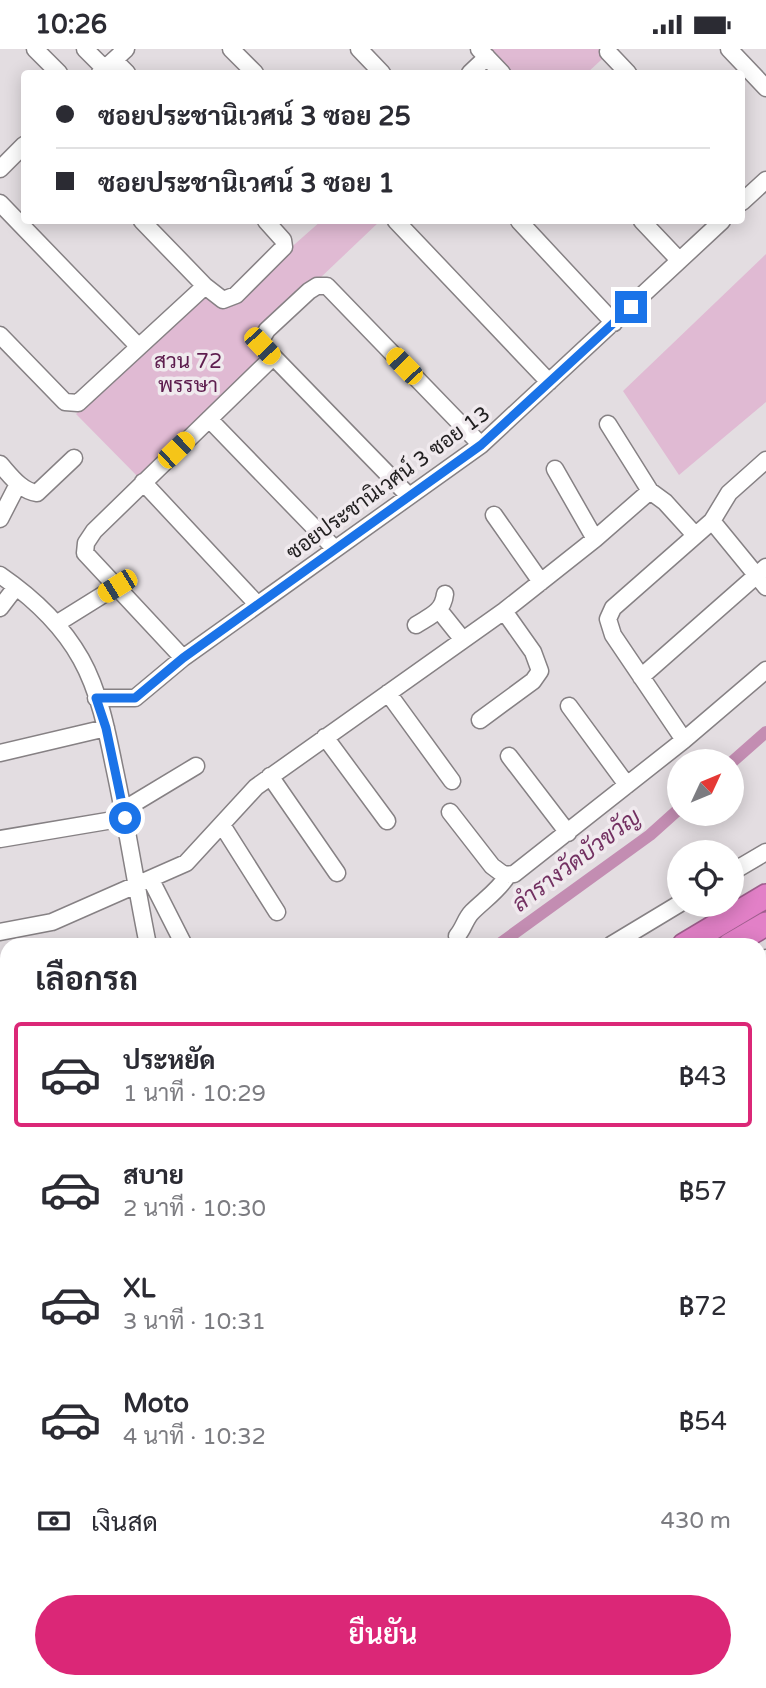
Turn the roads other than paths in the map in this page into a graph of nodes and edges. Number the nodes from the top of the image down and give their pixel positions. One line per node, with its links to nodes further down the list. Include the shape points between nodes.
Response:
1 (35, 49): 9 (street)
2 (85, 49): 8 (street)
3 (232, 49): 10 (street)
4 (359, 49): 11 (street)
5 (729, 49): 15 (street)
6 (608, 52): 14 (street)
7 (483, 53): 12 (street); 13 (street)
8 (111, 63)
9 (56, 70)
10 (252, 70)
11 (379, 70)
12 (472, 70)
13 (499, 70)
14 (625, 70)
15 (766, 88)
16 (21, 148): 17 (street)
17 (0, 169)
18 (766, 180): 19 (street)
19 (745, 196)
20 (0, 202): 21 (street)
21 (21, 224)
22 (21, 224): 33 (street)
23 (145, 224): 30 (street)
24 (269, 224): 30 (street, via 284,244 260,271 230,299 217,297)
25 (399, 224): 35 (street)
26 (522, 224): 31 (street)
27 (645, 224): 29 (street)
28 (719, 224): 29 (street, ซอยประชานิเวศน์ 3 ซอย 13)
29 (680, 260): 31 (street, ซอยประชานิเวศน์ 3 ซอย 13)
30 (205, 286): 33 (street)
31 (614, 323): 35 (street, ซอยประชานิเวศน์ 3 ซอย 13)
32 (0, 335): 33 (street, via 65,402 73,404)
33 (139, 347)
34 (273, 357): 36 (street); 38 (street, via 262,346 267,330 309,291 327,286); 46 (street)
35 (549, 382): 38 (street, ซอยประชานิเวศน์ 3 ซอย 13)
36 (209, 419): 43 (street); 52 (street)
37 (608, 424): 45 (street)
38 (481, 445): 46 (street, ซอยประชานิเวศน์ 3 ซอย 13)
39 (74, 458): 44 (street, via 37,493)
40 (766, 460): 49 (street, via 729,493)
41 (0, 464): 44 (street)
42 (555, 469): 51 (street)
43 (143, 482): 56 (street, via 86,543 85,553); 59 (street)
44 (18, 484): 48 (street)
45 (650, 491): 50 (street); 51 (street)
46 (409, 496): 52 (street, ซอยประชานิเวศน์ 3 ซอย 13)
47 (494, 516): 55 (street)
48 (0, 519)
49 (712, 520): 50 (street); 54 (street)
50 (695, 535): 68 (street, via 625,596 608,619 613,635)
51 (596, 539): 55 (street)
52 (335, 549): 59 (street, ซอยประชานิเวศน์ 3 ซอย 13)
53 (0, 575): 57 (street)
54 (763, 576): 68 (street)
55 (541, 582): 62 (street)
56 (117, 586): 63 (street); 66 (street)
57 (16, 587): 60 (street); 63 (street)
58 (445, 594): 61 (street)
59 (257, 604): 66 (street, ซอยประชานิเวศน์ 3 ซอย 13)
60 (0, 608)
61 (439, 610): 64 (street); 65 (street)
62 (504, 611): 65 (street); 72 (street, via 533,652 540,671)
63 (56, 624): 70 (street, via 81,660)
64 (416, 625)
65 (463, 640): 69 (street)
66 (183, 658): 70 (street, ซอยประชานิเวศน์ 3 ซอย 13, via 135,698)
67 (766, 670): 75 (street)
68 (641, 677): 75 (street)
69 (388, 693): 74 (street); 80 (street)
70 (96, 698): 73 (street)
71 (569, 706): 81 (street)
72 (480, 720)
73 (106, 728): 76 (street); 83 (street)
74 (326, 737): 79 (street); 84 (street)
75 (684, 740): 81 (street)
76 (0, 753)
77 (509, 756): 86 (street)
78 (196, 766): 83 (street)
79 (270, 776): 85 (street); 90 (street)
80 (452, 781)
81 (627, 785): 86 (street)
82 (450, 812): 91 (street, via 492,866)
83 (124, 814): 87 (street); 93 (street)
84 (387, 821)
85 (222, 825): 92 (street, via 186,863); 96 (street)
86 (568, 833): 91 (street)
87 (0, 839)
88 (766, 852): 89 (street)
89 (744, 865)
90 (337, 873)
91 (508, 875): 99 (street, via 470,913)
92 (152, 880): 93 (street); 101 (street)
93 (136, 886): 98 (street, via 52,922); 100 (street)
94 (766, 896): 103 (highway)
95 (667, 911): 102 (street)
96 (278, 912)
97 (766, 923): 104 (highway)
98 (0, 932)
99 (457, 936)
100 (147, 938)
101 (181, 938)
102 (623, 938)
103 (696, 938)
104 (741, 938)

